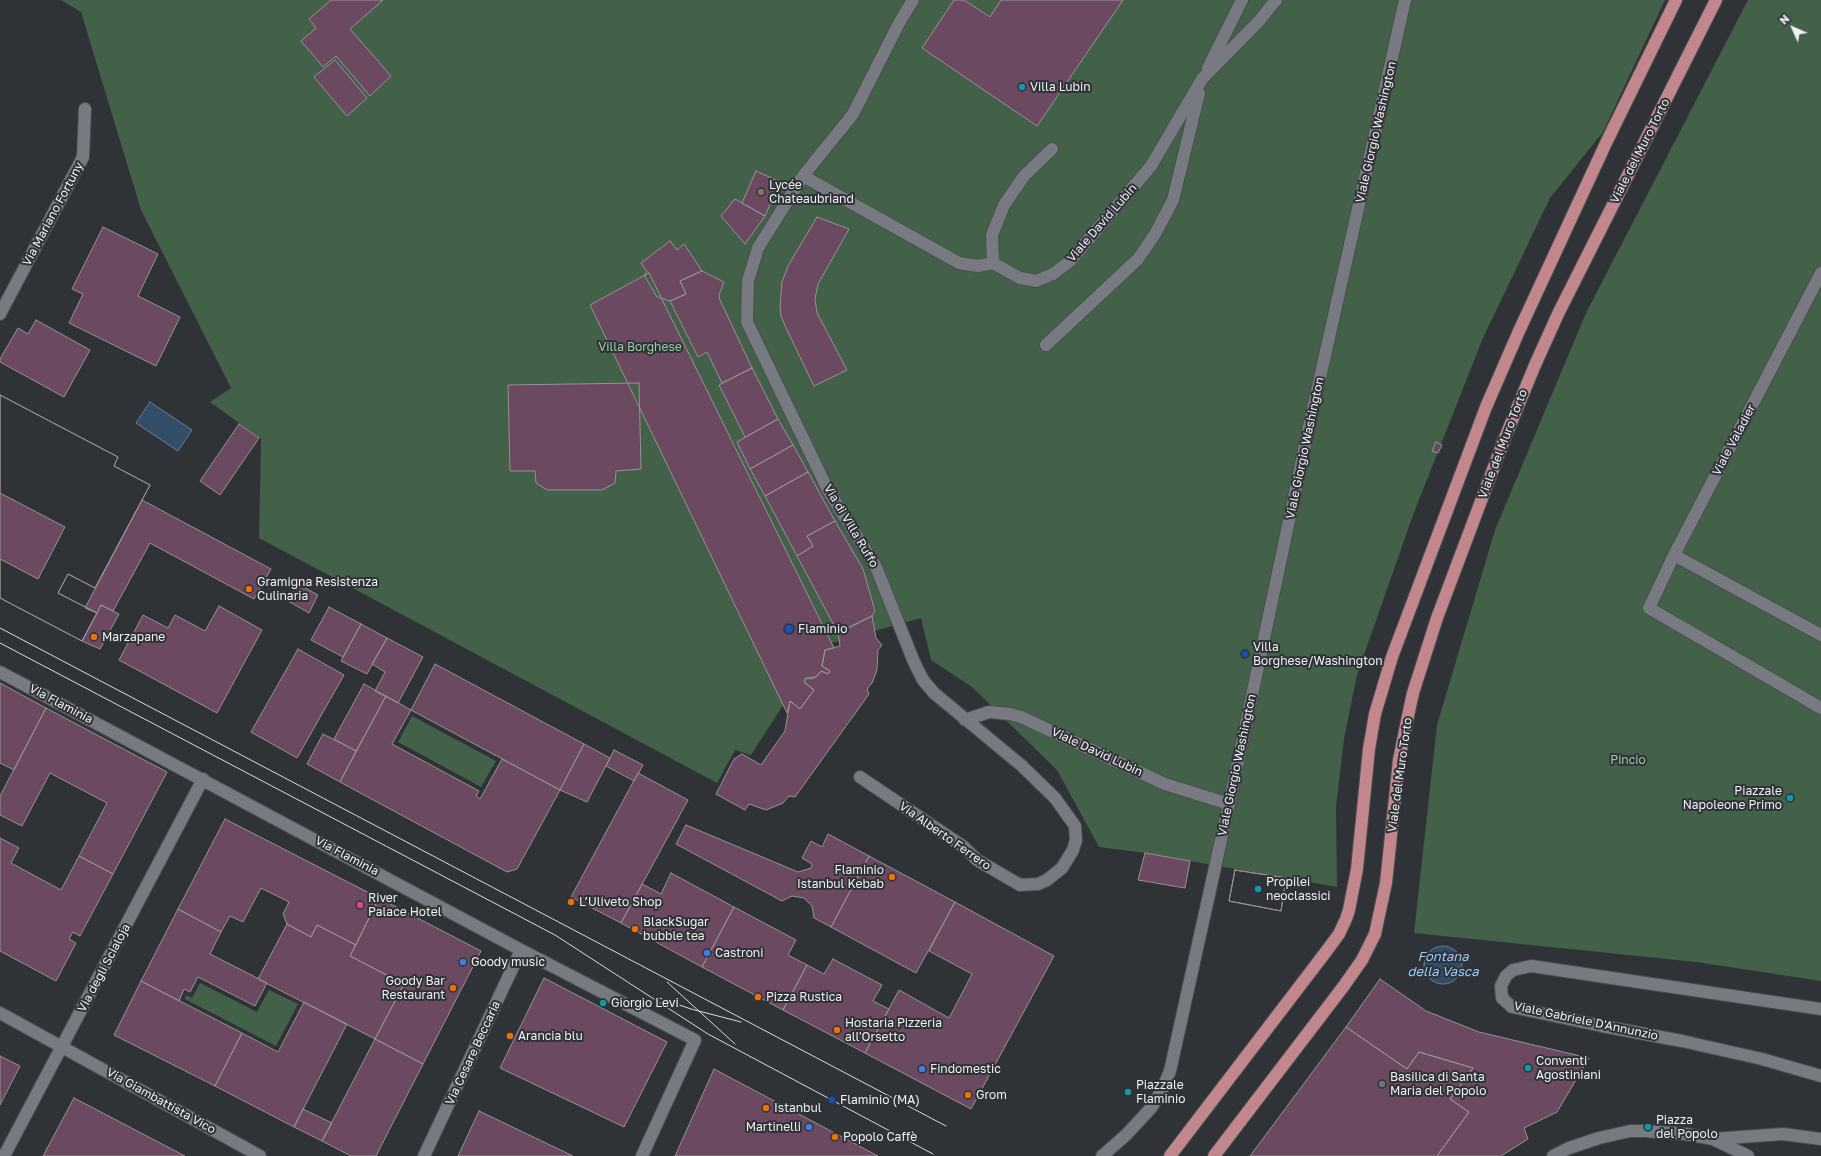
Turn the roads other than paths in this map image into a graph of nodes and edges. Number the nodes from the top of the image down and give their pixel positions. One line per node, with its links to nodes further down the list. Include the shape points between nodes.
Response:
1 (913, 0): 10 (street, Via di Villa Ruffo, via 853,114)
2 (1242, 0): 7 (street, Viale David Lubin)
3 (1276, 0): 7 (street, Viale David Lubin)
4 (1405, 0): 22 (street, Viale Giorgio Washington, via 1308,431)
5 (1676, 0): 36 (main road, via 1519,331 1479,425 1392,657 1375,714 1369,749 1357,869 1349,910 1338,934 1325,953)
6 (1716, 0): 37 (main road, Viale del Muro Torto, via 1534,365 1437,618 1408,716 1399,760 1386,883 1380,918 1369,946 1353,973)
7 (1202, 79): 11 (street, Viale David Lubin, via 1151,166 1078,254 1062,269 1045,278 1028,281); 14 (street, Viale David Lubin, via 1173,200 1155,234 1138,259)
8 (85, 109): 13 (street, Via Mariano Fortuny, via 83,157)
9 (1052, 149): 11 (street, via 1024,176 1004,205 992,235)
10 (803, 176): 11 (street, via 959,263 978,266); 19 (street, Via di Villa Ruffo, via 758,248 748,281 747,322 828,490 876,567 923,680)
11 (993, 263)
12 (1821, 273): 15 (street, Viale Valadier)
13 (0, 314)
14 (1046, 345)
15 (1674, 555): 16 (street); 18 (street, Viale Valadier, via 1649,608)
16 (1821, 635)
17 (0, 672): 21 (street, Via Flaminia)
18 (1821, 708)
19 (965, 720): 22 (street, Viale David Lubin, via 990,712 1021,717 1165,784); 23 (street, Via di Villa Ruffo, via 1022,766 1055,798 1075,826)
20 (860, 777): 23 (street, Via Alberto Ferrero, via 964,847 977,860 1020,885 1042,882 1062,868 1073,850)
21 (203, 779): 24 (street, Via Flaminia); 27 (street, Via degli Scialoja)
22 (1229, 804): 35 (street, Viale Giorgio Washington, via 1167,1081 1144,1117)
23 (1076, 832)
24 (521, 950): 33 (street, Via Cesare Beccaria); 34 (street, Via Flaminia, via 695,1040)
25 (1821, 1009): 28 (street, Viale Gabriele D'Annunzio, via 1530,966 1513,970 1501,986 1502,998 1512,1007 1682,1040)
26 (0, 1013): 27 (street, Via Giambattista Vico)
27 (62, 1046): 31 (street, Via degli Scialoja); 32 (street, Via Giambattista Vico)
28 (1821, 1076)
29 (1713, 1139): 30 (street, via 1783,1134); 38 (street, via 1672,1133 1630,1131 1599,1138); 39 (street)
30 (1821, 1139)
31 (4, 1156)
32 (260, 1156)
33 (424, 1156)
34 (642, 1156)
35 (1102, 1156)
36 (1170, 1156)
37 (1214, 1156)
38 (1552, 1156)
39 (1748, 1156)

